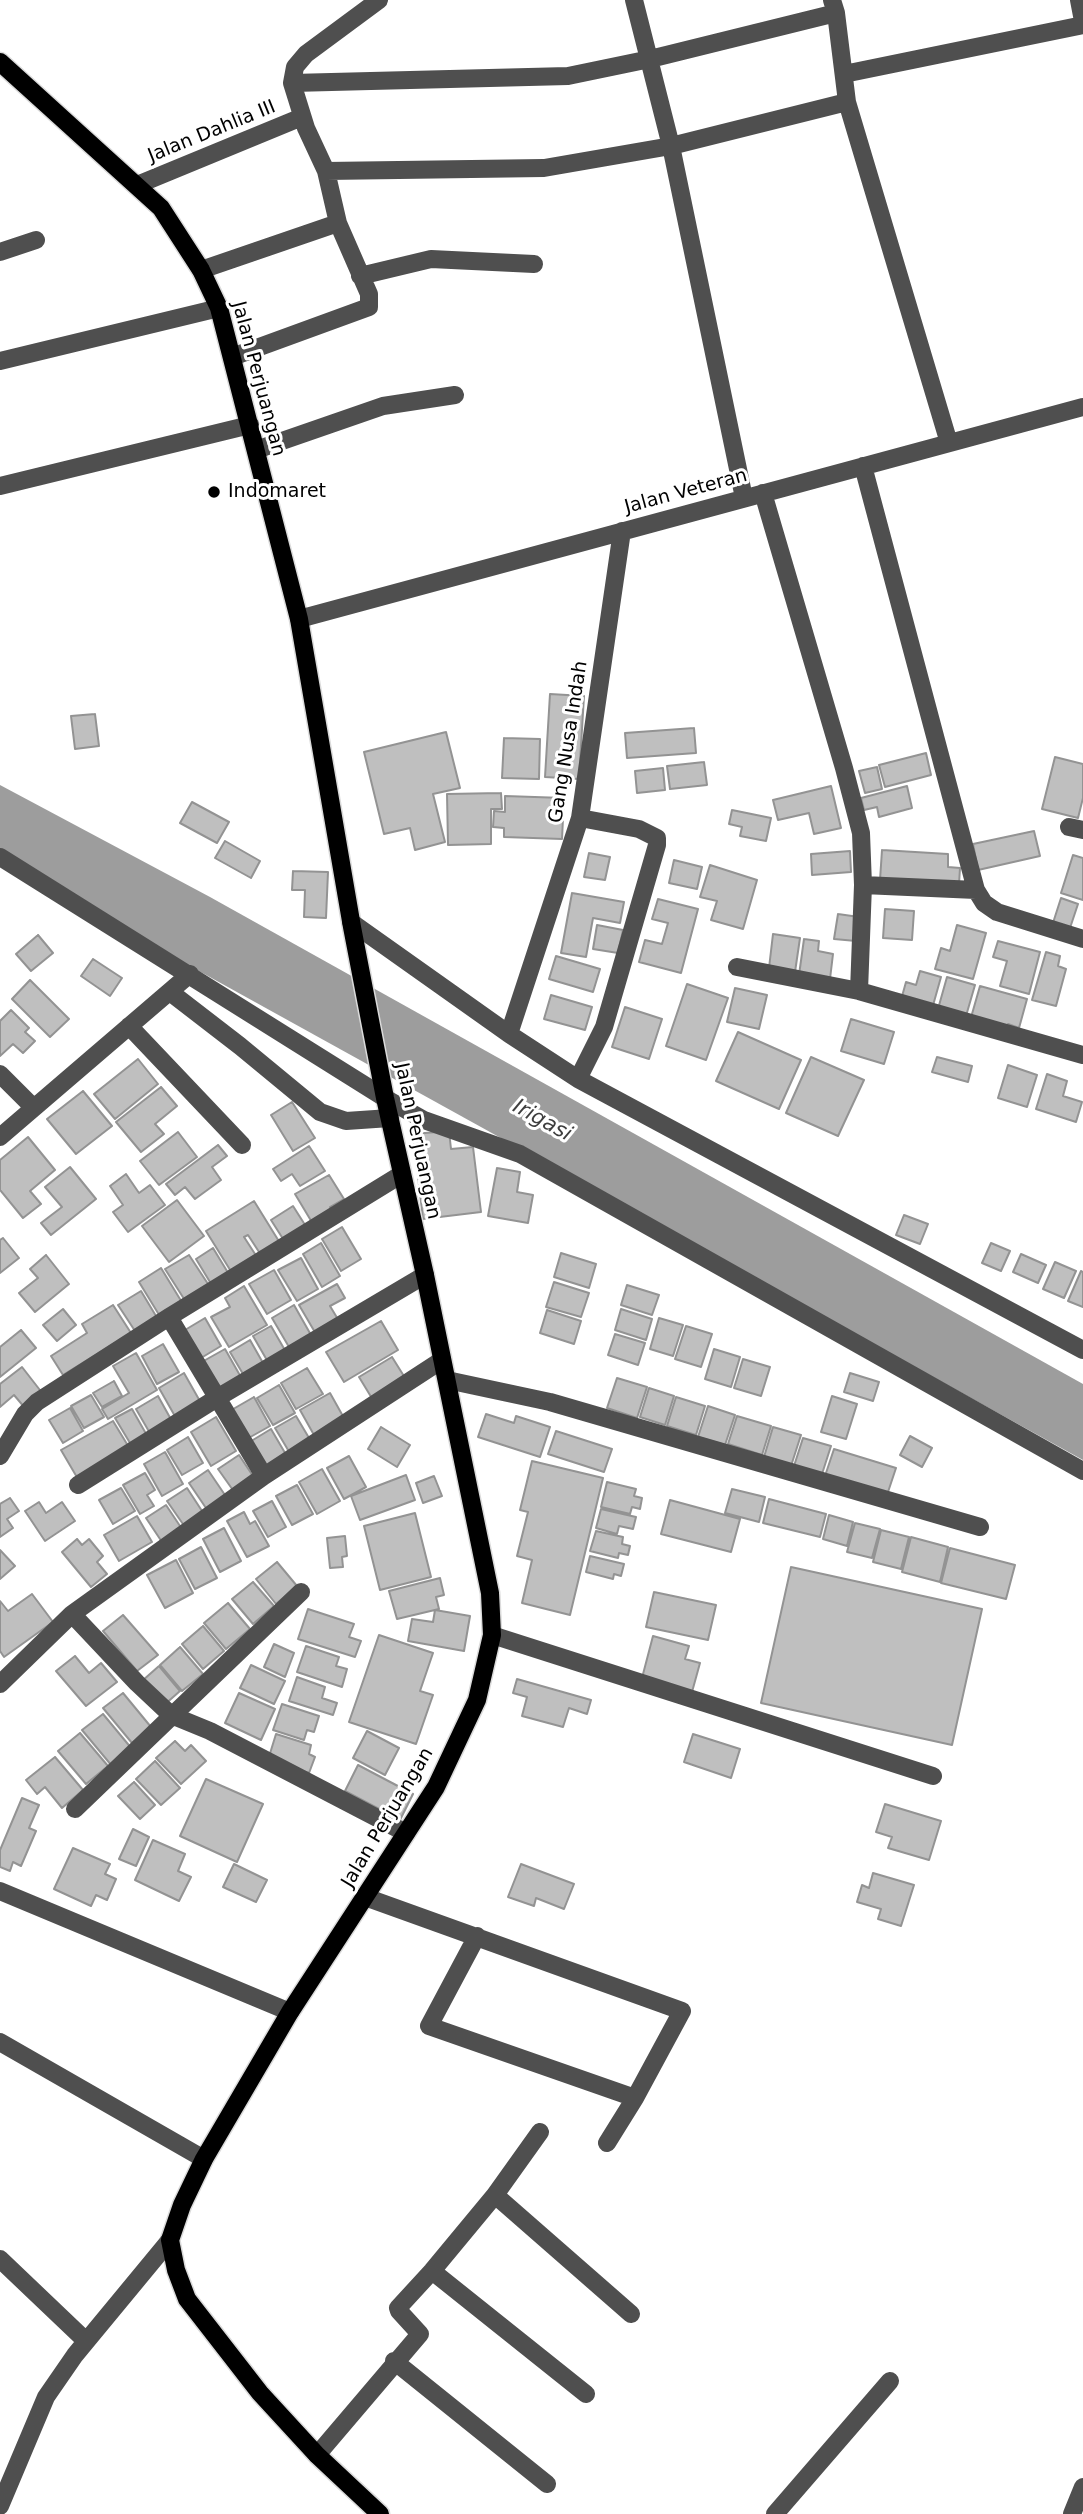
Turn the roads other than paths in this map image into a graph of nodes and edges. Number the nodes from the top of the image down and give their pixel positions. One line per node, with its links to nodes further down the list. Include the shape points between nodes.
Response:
1 (379, 0): 9 (street, via 297,62)
2 (634, 0): 6 (street)
3 (1079, 0): 5 (street)
4 (834, 6): 6 (street); 8 (street)
5 (1083, 23): 8 (street)
6 (650, 59): 9 (street, via 568,76); 12 (street)
7 (0, 62): 14 (main road, Jalan Perjuangan)
8 (844, 74): 10 (street)
9 (292, 83): 11 (street)
10 (847, 102): 12 (street); 27 (street)
11 (302, 117): 13 (street); 14 (street, Jalan Dahlia III)
12 (671, 146): 13 (street, via 544,167); 32 (street)
13 (326, 171): 15 (street)
14 (137, 185): 19 (main road, Jalan Perjuangan, via 161,208)
15 (338, 223): 19 (street); 20 (street)
16 (36, 240): 17 (street)
17 (0, 252)
18 (534, 264): 20 (street, via 431,259)
19 (201, 270): 21 (main road, Jalan Perjuangan)
20 (360, 276): 22 (street, via 369,307)
21 (219, 308): 22 (main road, Jalan Perjuangan); 23 (street)
22 (232, 358): 26 (main road, Jalan Perjuangan)
23 (0, 361)
24 (455, 395): 28 (street, via 383,406)
25 (1083, 407): 27 (street, Jalan Veteran)
26 (250, 425): 28 (main road, Jalan Perjuangan); 30 (street)
27 (949, 443): 29 (street, Jalan Veteran)
28 (256, 450): 34 (main road, Jalan Perjuangan)
29 (863, 466): 31 (street, Jalan Veteran); 38 (street)
30 (0, 486)
31 (763, 493): 32 (street, Jalan Veteran); 37 (street, via 861,833)
32 (744, 498): 33 (street, Jalan Veteran)
33 (622, 531): 34 (street, Jalan Veteran); 35 (street, Gang Nusa Indah)
34 (299, 619): 39 (main road, Jalan Perjuangan)
35 (580, 818): 46 (street, Gang Nusa Indah); 49 (street, via 639,829 657,838 657,845 604,1027)
36 (0, 857): 42 (street)
37 (863, 885): 38 (street); 43 (street)
38 (976, 890): 40 (street, via 997,912)
39 (352, 924): 46 (street); 50 (main road, Jalan Perjuangan)
40 (1083, 939)
41 (737, 967): 43 (street)
42 (191, 974): 44 (street); 50 (street)
43 (859, 991): 47 (street)
44 (170, 992): 45 (street); 52 (street, via 320,1112 346,1121)
45 (129, 1026): 51 (street); 54 (street)
46 (509, 1034): 49 (street)
47 (1083, 1055)
48 (0, 1074): 51 (street)
49 (578, 1079): 58 (street)
50 (385, 1094): 52 (main road, Jalan Perjuangan); 63 (street, via 424,1119 520,1154)
51 (33, 1107): 53 (street)
52 (390, 1118): 55 (main road, Jalan Perjuangan)
53 (0, 1137)
54 (242, 1145)
55 (402, 1174): 56 (main road, Jalan Perjuangan); 57 (street)
56 (425, 1275): 59 (main road, Jalan Perjuangan); 61 (street)
57 (169, 1317): 61 (street); 62 (street, via 37,1402)
58 (1083, 1350)
59 (442, 1360): 60 (main road, Jalan Perjuangan); 64 (street)
60 (447, 1380): 66 (street, via 550,1402); 69 (main road, Jalan Perjuangan, via 484,1554)
61 (217, 1398): 64 (street); 65 (street)
62 (0, 1456)
63 (1083, 1471)
64 (264, 1476): 68 (street)
65 (78, 1485)
66 (980, 1527)
67 (301, 1592): 71 (street)
68 (72, 1614): 70 (street); 71 (street)
69 (492, 1635): 72 (street); 74 (main road, Jalan Perjuangan, via 477,1700 436,1787)
70 (0, 1684)
71 (171, 1716): 73 (street); 74 (street, via 210,1731)
72 (933, 1776)
73 (75, 1809)
74 (406, 1833): 76 (main road, Jalan Perjuangan)
75 (0, 1891): 78 (street)
76 (365, 1897): 77 (street); 78 (main road, Jalan Perjuangan)
77 (477, 1936): 80 (street, via 682,2011); 80 (street, via 429,2026)
78 (290, 2011): 83 (main road, Jalan Perjuangan)
79 (0, 2042): 83 (street)
80 (635, 2098): 82 (street)
81 (540, 2132): 84 (street)
82 (607, 2143)
83 (204, 2159): 85 (main road, Jalan Perjuangan)
84 (495, 2195): 87 (street); 88 (street)
85 (170, 2240): 89 (street); 93 (main road, via 187,2299 260,2393)
86 (0, 2259): 89 (street)
87 (432, 2271): 90 (street, via 398,2308 420,2334); 92 (street)
88 (631, 2314)
89 (86, 2341): 96 (street, via 46,2397)
90 (394, 2361): 93 (street); 94 (street)
91 (890, 2381): 98 (street)
92 (586, 2394)
93 (317, 2455): 97 (main road)
94 (547, 2484)
95 (1083, 2487): 99 (street)
96 (0, 2505)
97 (380, 2514)
98 (775, 2514)
99 (1072, 2514)

